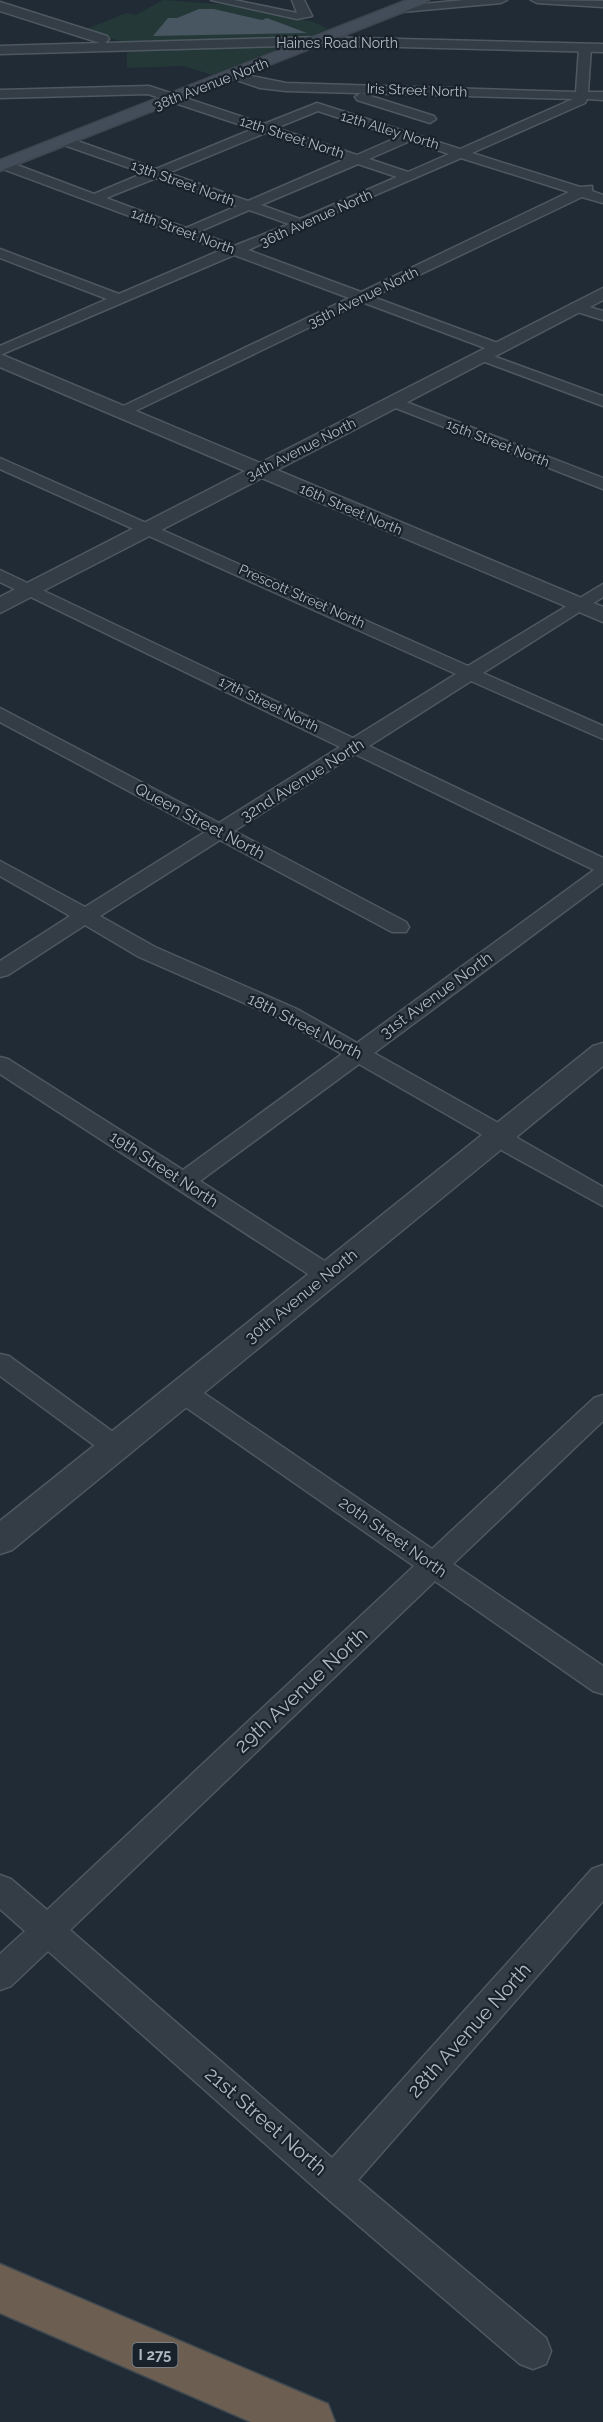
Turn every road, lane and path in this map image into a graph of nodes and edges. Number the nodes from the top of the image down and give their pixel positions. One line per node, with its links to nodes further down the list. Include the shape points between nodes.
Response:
1 (217, 0): 2 (street, via 306,16)
2 (298, 0)
3 (421, 0): 10 (main road, 38th Avenue North)
4 (442, 0): 7 (street)
5 (501, 0): 7 (street)
6 (537, 0): 8 (street)
7 (455, 3): 10 (street)
8 (603, 4)
9 (0, 6): 15 (street)
10 (402, 9): 11 (main road, 38th Avenue North)
11 (373, 21): 12 (main road, 38th Avenue North); 13 (main road); 14 (street, via 359,34)
12 (320, 41): 13 (street, Haines Road North); 14 (street, Haines Road North); 19 (main road, 38th Avenue North)
13 (262, 42): 15 (street, Haines Road North); 19 (street, via 282,46)
14 (374, 42): 16 (street, Haines Road North)
15 (125, 46): 18 (street, Haines Road North)
16 (585, 48): 17 (street, Haines Road North); 24 (street)
17 (603, 48)
18 (0, 50)
19 (283, 56): 20 (main road, 38th Avenue North)
20 (231, 76): 21 (street, Iris Street North, via 260,84); 26 (main road, 38th Avenue North)
21 (331, 88): 24 (street, Iris Street North); 28 (street)
22 (27, 93): 23 (street); 26 (street, via 134,89); 27 (street)
23 (0, 94)
24 (583, 95): 25 (street, Iris Street North); 32 (street, 36th Avenue North, via 581,100)
25 (603, 96)
26 (173, 98): 29 (street, 12th Street North); 31 (main road, 38th Avenue North)
27 (0, 102)
28 (430, 119)
29 (266, 129): 30 (street, 12th Alley North, via 317,107); 33 (street, 12th Street North); 35 (street)
30 (411, 136): 32 (street, 12th Alley North); 33 (street)
31 (65, 141): 34 (main road, 38th Avenue North); 35 (street, 13th Street North)
32 (463, 153): 36 (street, 36th Avenue North); 38 (street)
33 (357, 159): 36 (street, 12th Street North); 41 (street)
34 (2, 165): 39 (street, 14th Street North)
35 (156, 173): 39 (street); 41 (street, 13th Street North)
36 (411, 177): 42 (street, 36th Avenue North)
37 (603, 182): 38 (street, 35th Avenue North)
38 (581, 192): 40 (street); 47 (street, 35th Avenue North)
39 (95, 198): 43 (street, 14th Street North)
40 (603, 199)
41 (248, 206): 42 (street, 13th Street North); 43 (street)
42 (301, 225): 44 (street, 36th Avenue North)
43 (187, 232): 44 (street, 14th Street North)
44 (233, 250): 47 (street, 14th Street North); 48 (street, 36th Avenue North)
45 (0, 253): 48 (street)
46 (603, 293): 49 (street, 34th Avenue North)
47 (362, 297): 52 (street, 14th Street North); 56 (street, 35th Avenue North)
48 (119, 300): 51 (street, 36th Avenue North)
49 (576, 307): 50 (street); 52 (street, 34th Avenue North)
50 (603, 316)
51 (0, 351)
52 (490, 352): 54 (street, 14th Street North); 55 (street, 34th Avenue North)
53 (0, 360): 56 (street, 16th Street North)
54 (603, 401)
55 (393, 402): 58 (street, 34th Avenue North); 59 (street, 15th Street North)
56 (122, 412): 58 (street, 16th Street North)
57 (0, 463): 60 (street, Prescott Street North)
58 (261, 470): 60 (street, 34th Avenue North); 64 (street, 16th Street North)
59 (603, 484)
60 (149, 528): 63 (street, 34th Avenue North); 67 (street, Prescott Street North)
61 (0, 575): 63 (street, 17th Street North)
62 (603, 589): 64 (street, 32nd Avenue North)
63 (31, 590): 65 (street, 34th Avenue North); 70 (street, 17th Street North)
64 (578, 605): 66 (street, 16th Street North); 67 (street, 32nd Avenue North)
65 (0, 606)
66 (603, 615)
67 (472, 672): 69 (street, Prescott Street North); 70 (street, 32nd Avenue North)
68 (0, 714): 71 (street, Queen Street North)
69 (603, 733)
70 (356, 746): 71 (street, 32nd Avenue North); 72 (street, 17th Street North)
71 (220, 831): 75 (street, 32nd Avenue North); 76 (street, Queen Street North)
72 (603, 866)
73 (0, 867): 75 (street, 18th Street North)
74 (597, 884): 78 (street, 31st Avenue North)
75 (85, 917): 77 (street, 32nd Avenue North); 78 (street, 18th Street North, via 147,952 289,1014)
76 (399, 927)
77 (0, 970)
78 (359, 1052): 81 (street, 18th Street North); 82 (street, 31st Avenue North)
79 (603, 1052): 81 (street, 30th Avenue North)
80 (0, 1064): 82 (street, 19th Street North)
81 (501, 1135): 83 (street, 18th Street North, via 511,1145); 84 (street, 30th Avenue North)
82 (183, 1182): 84 (street, 19th Street North)
83 (603, 1198)
84 (328, 1275): 86 (street, 30th Avenue North)
85 (0, 1363): 88 (street)
86 (183, 1392): 88 (street, 30th Avenue North); 90 (street, 20th Street North)
87 (603, 1404): 90 (street, 29th Avenue North)
88 (115, 1447): 89 (street, 30th Avenue North)
89 (0, 1540)
90 (434, 1565): 91 (street, 20th Street North); 94 (street, 29th Avenue North)
91 (603, 1682)
92 (603, 1879): 96 (street, 28th Avenue North)
93 (0, 1889): 94 (street, 21st Street North)
94 (47, 1930): 95 (street, 29th Avenue North); 96 (street, 21st Street North)
95 (0, 1975)
96 (334, 2182): 98 (street, 21st Street North)
97 (0, 2288): 99 (highway, I 275)
98 (533, 2351)
99 (310, 2422)

